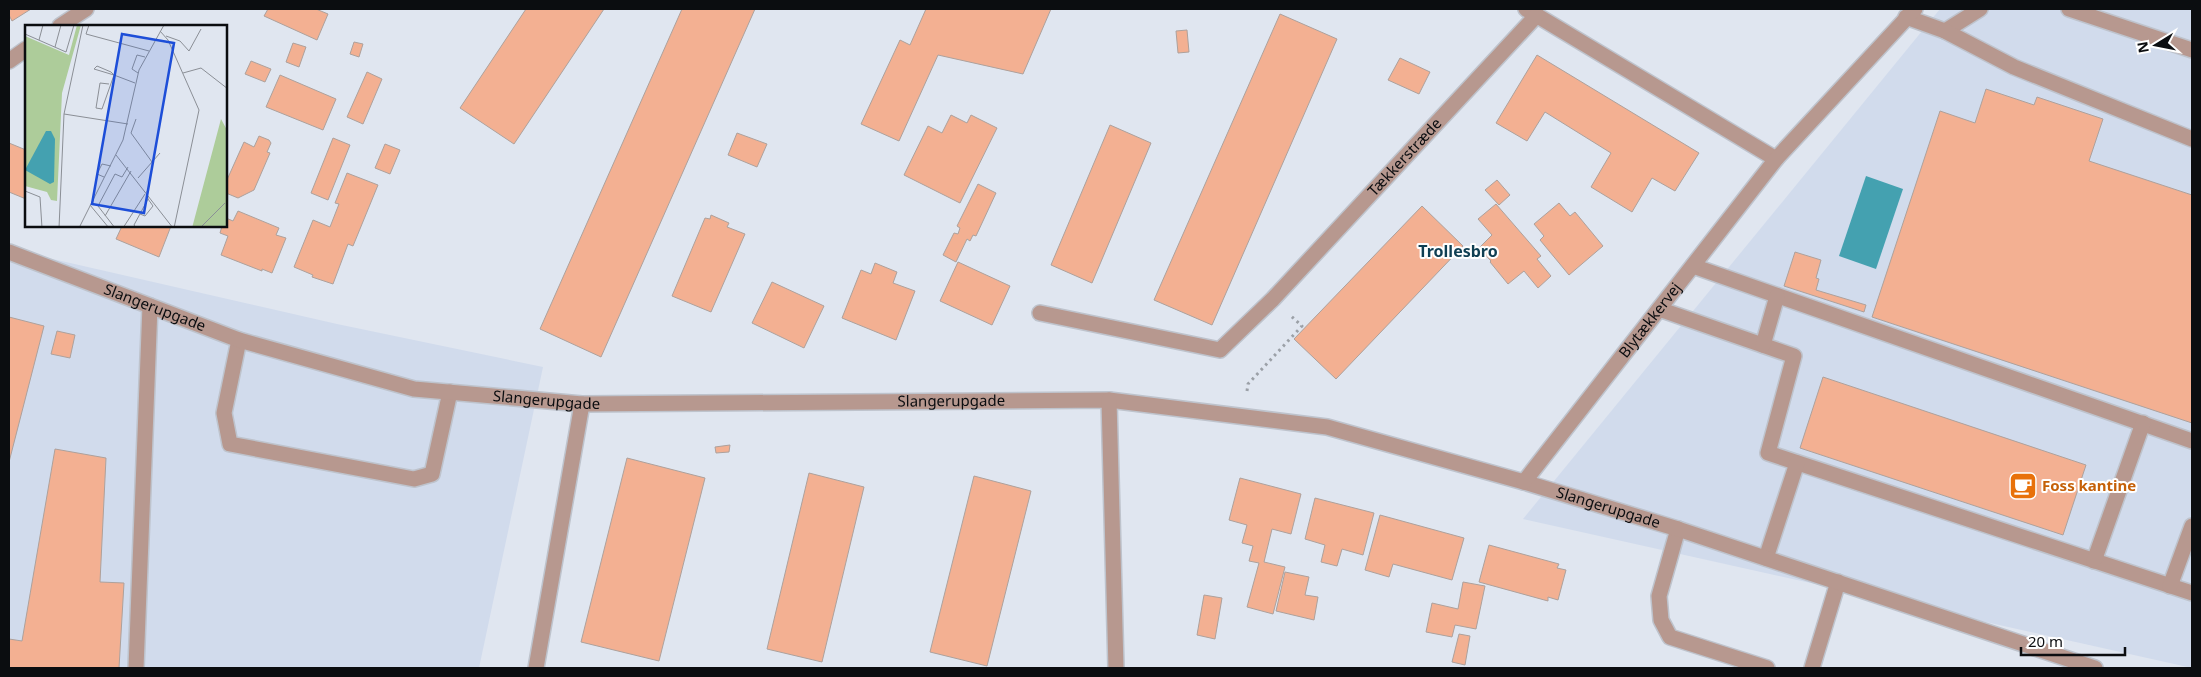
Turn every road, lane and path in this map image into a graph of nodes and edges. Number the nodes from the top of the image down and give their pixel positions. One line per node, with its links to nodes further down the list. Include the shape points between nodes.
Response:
1 (86, 9): 6 (street)
2 (1980, 9): 7 (street)
3 (2068, 9): 9 (street)
4 (1531, 12): 12 (street); 16 (street, Tækkerstræde)
5 (1911, 13): 7 (street); 12 (street, Blytækkervej)
6 (62, 25)
7 (1945, 31): 11 (street, via 2014,68)
8 (25, 50): 10 (street)
9 (2192, 50)
10 (9, 61)
11 (2192, 139)
12 (1776, 159): 14 (street, Blytækkervej)
13 (9, 252): 17 (street, Slangerupgade)
14 (1693, 266): 15 (street); 18 (street, Blytækkervej)
15 (1777, 296): 21 (street); 26 (street)
16 (1273, 299): 19 (street, Tækkerstræde, via 1220,350); 25 (path, via 1302,326 1248,384)
17 (150, 306): 20 (street, Slangerupgade); 37 (street)
18 (1659, 309): 21 (street); 29 (street, Blytækkervej)
19 (1040, 313)
20 (239, 340): 22 (street, Slangerupgade, via 414,389); 22 (street, via 224,413 230,444 414,479 432,474)
21 (1763, 345): 28 (street, via 1794,356 1768,453)
22 (450, 392): 24 (street, Slangerupgade)
23 (1109, 400): 24 (street, Slangerupgade); 25 (street, Slangerupgade); 39 (street)
24 (582, 404): 38 (street)
25 (1241, 416): 29 (street, Slangerupgade, via 1327,427)
26 (2143, 424): 27 (street); 33 (street)
27 (2192, 441)
28 (1797, 463): 32 (street); 33 (street)
29 (1524, 482): 31 (street, Slangerupgade)
30 (2192, 526): 35 (street)
31 (1678, 529): 32 (street, Slangerupgade); 40 (street, via 1659,596 1661,620 1670,637)
32 (1766, 558): 34 (street, Slangerupgade)
33 (2094, 561): 35 (street)
34 (1838, 582): 41 (street); 42 (street, Slangerupgade)
35 (2170, 586): 36 (street)
36 (2192, 593)
37 (136, 668)
38 (536, 668)
39 (1116, 668)
40 (1768, 668)
41 (1812, 668)
42 (2095, 668)

